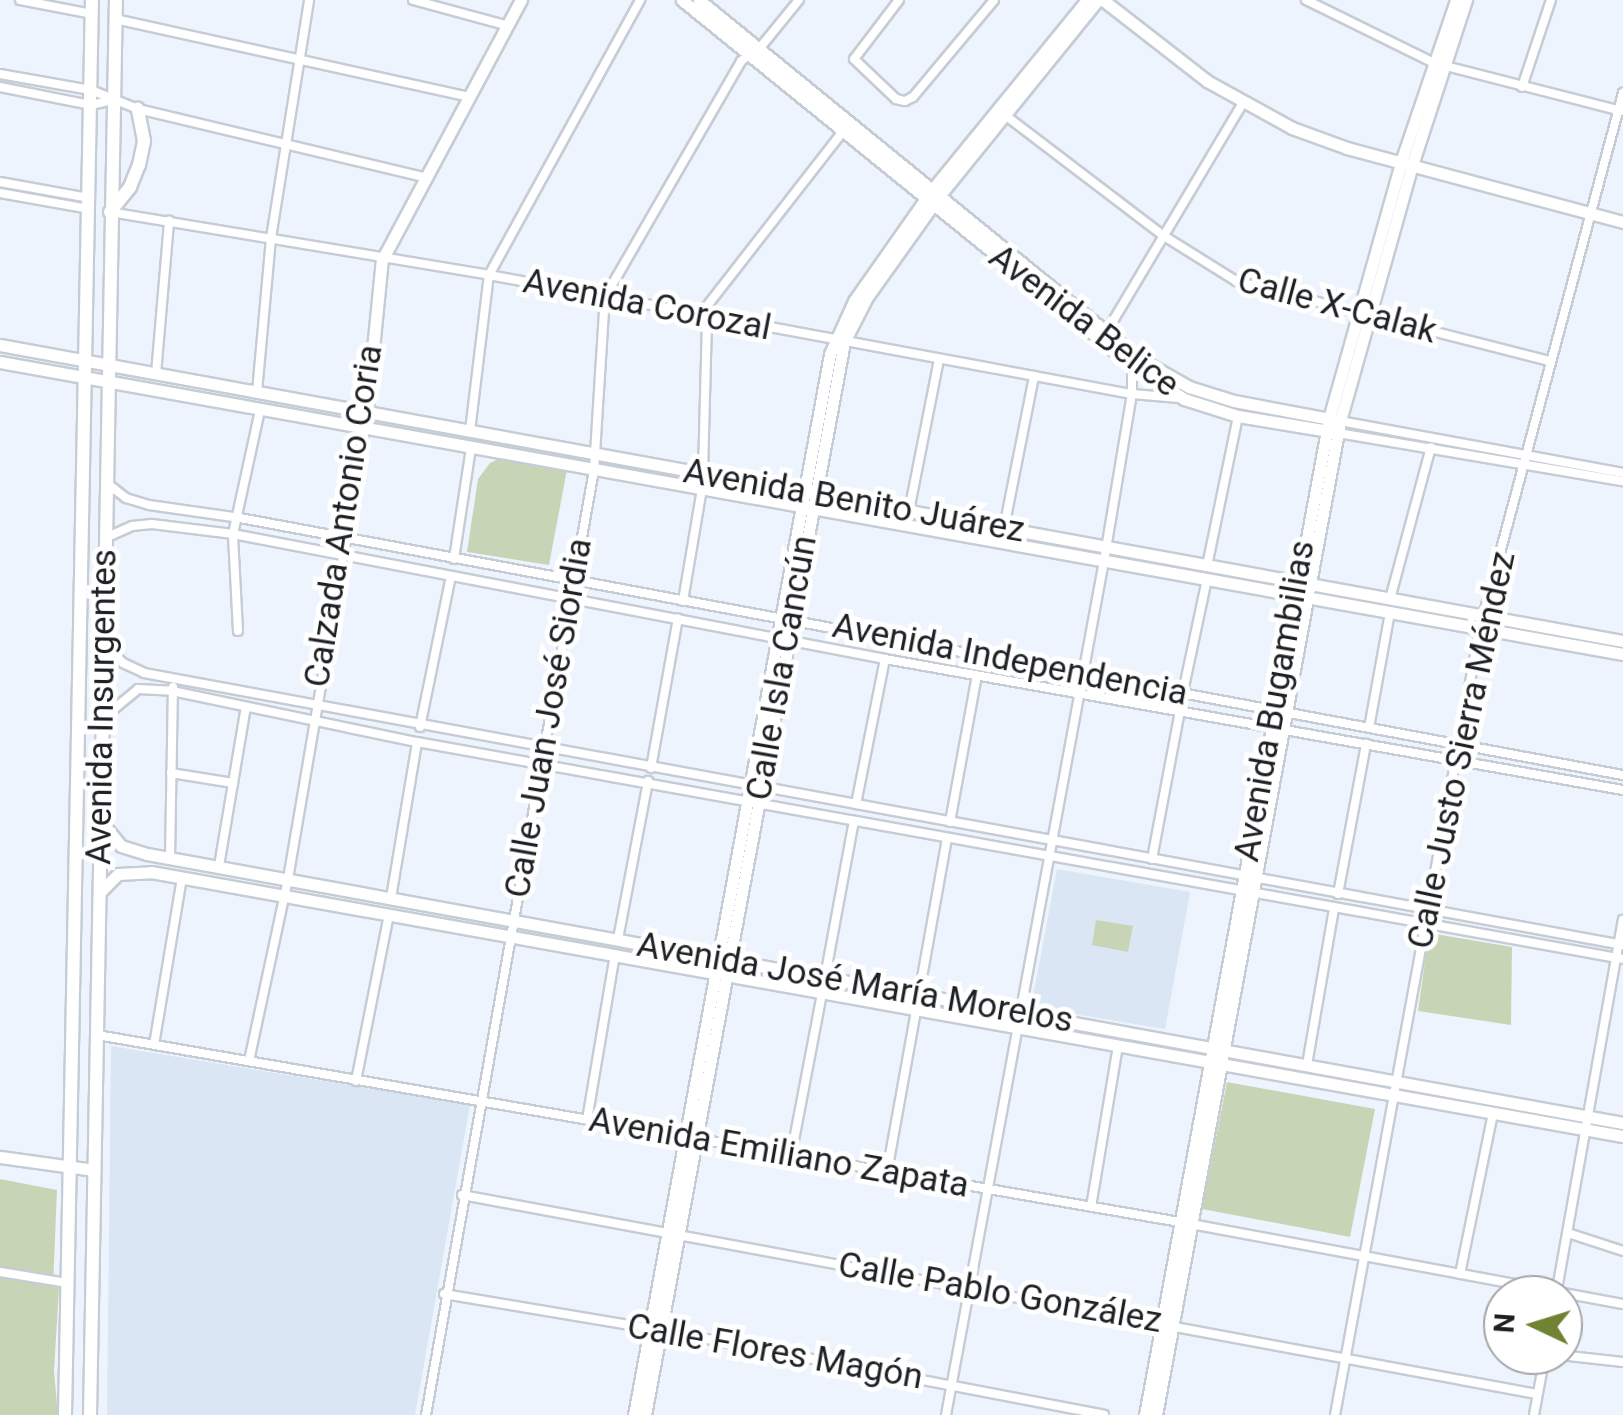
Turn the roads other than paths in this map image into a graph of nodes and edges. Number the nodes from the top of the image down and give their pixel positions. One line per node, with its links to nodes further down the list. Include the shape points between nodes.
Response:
1 (20, 0): 18 (street)
2 (116, 0): 19 (main road, Avenida Insurgentes)
3 (310, 0): 22 (street)
4 (413, 0): 20 (street)
5 (521, 0): 20 (main road, Calzada Antonio Coria)
6 (640, 0): 51 (street)
7 (682, 0): 21 (main road, Avenida Belice)
8 (799, 0): 21 (street, Calle Juan José Siordia)
9 (899, 0): 10 (street, via 854,59 904,101)
10 (994, 0)
11 (1087, 0): 35 (main road, Calle Isla Cancún)
12 (1101, 0): 31 (main road); 35 (main road, Calle Isla Cancún)
13 (1306, 0): 23 (street)
14 (1456, 0): 23 (main road, Avenida Bugambilias)
15 (1466, 0): 23 (main road, Avenida Bugambilias)
16 (1551, 0): 26 (street)
17 (702, 1): 21 (main road, Avenida Belice)
18 (92, 7): 27 (main road, Avenida Insurgentes)
19 (114, 18): 22 (street); 30 (main road, Avenida Insurgentes)
20 (504, 25): 29 (main road, Calzada Antonio Coria)
21 (754, 52): 36 (main road, Avenida Belice); 42 (main road, Avenida Belice); 52 (street, Calle Juan José Siordia)
22 (299, 57): 29 (street); 37 (street)
23 (1439, 64): 26 (street); 38 (main road, Avenida Bugambilias)
24 (0, 74): 27 (street)
25 (0, 87): 32 (street)
26 (1522, 87): 34 (street)
27 (91, 90): 30 (street); 32 (main road, Avenida Insurgentes)
28 (1623, 93): 34 (street, Calle Justo Sierra Méndez)
29 (466, 96): 39 (main road, Calzada Antonio Coria)
30 (112, 100): 32 (street); 33 (street); 44 (main road, Avenida Insurgentes)
31 (1243, 103): 38 (main road, via 1292,128); 48 (street)
32 (90, 105): 43 (main road, Avenida Insurgentes)
33 (138, 109): 37 (street); 44 (main road, via 140,165)
34 (1621, 111): 45 (street, Calle Justo Sierra Méndez)
35 (1001, 112): 42 (main road, Calle Isla Cancún); 48 (street, Calle X-Calak)
36 (843, 131): 42 (main road, Avenida Belice); 55 (street)
37 (284, 143): 39 (street); 49 (street)
38 (1407, 163): 45 (main road); 56 (main road, Avenida Bugambilias)
39 (424, 176): 50 (main road, Calzada Antonio Coria)
40 (0, 182): 43 (street)
41 (0, 194): 43 (street)
42 (932, 198): 57 (main road, Avenida Belice); 58 (main road, Calle Isla Cancún, via 872,272)
43 (89, 203): 53 (main road, Avenida Insurgentes)
44 (110, 212): 46 (street, Avenida Corozal); 54 (main road, Avenida Insurgentes)
45 (1590, 214): 47 (main road); 62 (street, Calle Justo Sierra Méndez)
46 (168, 221): 49 (street, Avenida Corozal); 66 (street)
47 (1623, 222)
48 (1164, 236): 56 (street, Calle X-Calak, via 1236,281); 57 (street)
49 (271, 238): 50 (street, Avenida Corozal); 70 (street)
50 (382, 260): 51 (street, Avenida Corozal); 74 (main road, Calzada Antonio Coria)
51 (489, 275): 52 (street, Avenida Corozal); 78 (street)
52 (604, 296): 55 (street, Avenida Corozal); 81 (street, Calle Juan José Siordia)
53 (87, 302): 54 (main road); 60 (main road, Avenida Insurgentes)
54 (109, 303): 64 (main road, Avenida Insurgentes)
55 (703, 315): 58 (street, Avenida Corozal); 86 (street)
56 (1365, 317): 62 (street, Calle X-Calak); 76 (main road, Avenida Bugambilias)
57 (1104, 335): 65 (main road, Avenida Belice); 76 (main road, Avenida Belice, via 1188,386)
58 (839, 341): 61 (street, Avenida Corozal); 91 (main road, Calle Isla Cancún)
59 (0, 344): 60 (main road, Avenida Benito Juárez)
60 (85, 360): 64 (main road, Avenida Benito Juárez); 68 (main road, Avenida Insurgentes)
61 (939, 360): 67 (street, Avenida Corozal); 93 (street)
62 (1549, 361): 84 (street, Calle Justo Sierra Méndez)
63 (0, 362): 68 (main road, Avenida Benito Juárez)
64 (108, 365): 66 (main road, Avenida Benito Juárez); 69 (main road, Avenida Insurgentes)
65 (1132, 365): 71 (street); 72 (main road, Avenida Belice)
66 (156, 374): 70 (main road, Avenida Benito Juárez)
67 (1034, 376): 71 (street, Avenida Corozal); 95 (street)
68 (84, 378): 69 (main road, Avenida Benito Juárez); 82 (main road, Avenida Insurgentes)
69 (108, 382): 73 (main road, Avenida Benito Juárez); 83 (main road, Avenida Insurgentes)
70 (258, 392): 74 (main road, Avenida Benito Juárez)
71 (1132, 394): 72 (street, Avenida Corozal); 99 (street)
72 (1184, 398): 75 (main road, Avenida Belice)
73 (260, 410): 77 (main road, Avenida Benito Juárez); 94 (street)
74 (366, 412): 77 (main road, Calzada Antonio Coria); 78 (main road, Avenida Benito Juárez)
75 (1238, 416): 76 (main road, Avenida Belice); 103 (street)
76 (1334, 426): 79 (street, Avenida Belice); 84 (street, Avenida Belice); 107 (main road, Avenida Bugambilias)
77 (366, 429): 80 (main road, Avenida Benito Juárez); 98 (street, Calzada Antonio Coria)
78 (470, 431): 81 (main road, Avenida Benito Juárez)
79 (1431, 447): 84 (street, Avenida Belice); 110 (street)
80 (471, 448): 85 (main road, Avenida Benito Juárez); 101 (street)
81 (595, 454): 85 (street, Calle Juan José Siordia); 86 (main road, Avenida Benito Juárez)
82 (83, 456): 83 (main road); 176 (main road, Avenida Insurgentes)
83 (108, 457): 89 (main road, Avenida Insurgentes)
84 (1526, 459): 87 (street, Avenida Belice); 88 (street, Avenida Belice); 113 (street, Calle Justo Sierra Méndez)
85 (594, 470): 90 (main road, Avenida Benito Juárez); 106 (street, Calle Juan José Siordia)
86 (703, 473): 91 (main road, Avenida Benito Juárez)
87 (1623, 473)
88 (1623, 481)
89 (107, 483): 94 (street, Avenida Independencia, via 149,505); 97 (main road, Avenida Insurgentes)
90 (702, 489): 92 (main road, Avenida Benito Juárez); 109 (street)
91 (809, 493): 92 (main road, Calle Isla Cancún); 93 (main road, Avenida Benito Juárez)
92 (806, 508): 102 (main road, Avenida Benito Juárez); 112 (main road, Calle Isla Cancún)
93 (909, 511): 95 (main road, Avenida Benito Juárez)
94 (240, 518): 96 (street); 98 (street, Avenida Independencia)
95 (1004, 528): 99 (main road, Avenida Benito Juárez)
96 (233, 534): 97 (street, Avenida Independencia, via 152,524); 100 (street, Avenida Independencia); 114 (street)
97 (105, 538): 116 (main road, Avenida Insurgentes)
98 (346, 539): 100 (street, Calzada Antonio Coria); 101 (street, Avenida Independencia)
99 (1106, 547): 102 (street); 103 (main road, Avenida Benito Juárez)
100 (343, 555): 104 (street, Avenida Independencia); 126 (street, Calzada Antonio Coria)
101 (454, 559): 106 (street, Avenida Independencia)
102 (1104, 561): 105 (main road, Avenida Benito Juárez); 120 (street)
103 (1208, 566): 107 (main road, Avenida Benito Juárez)
104 (450, 576): 108 (street, Avenida Independencia); 132 (street)
105 (1207, 580): 107 (main road, Avenida Benito Juárez); 125 (street)
106 (574, 581): 108 (street, Calle Juan José Siordia); 109 (street, Avenida Independencia)
107 (1301, 589): 110 (main road, Avenida Benito Juárez); 129 (main road, Avenida Bugambilias)
108 (571, 600): 111 (street, Avenida Independencia); 138 (street, Calle Juan José Siordia)
109 (683, 601): 112 (street, Avenida Independencia)
110 (1390, 606): 113 (main road, Avenida Benito Juárez); 134 (street)
111 (678, 618): 115 (street, Avenida Independencia); 141 (street)
112 (786, 619): 115 (main road, Calle Isla Cancún); 120 (street, Avenida Independencia)
113 (1482, 622): 117 (main road, Avenida Benito Juárez); 118 (main road, Avenida Benito Juárez); 137 (street, Calle Justo Sierra Méndez)
114 (238, 631)
115 (782, 638): 119 (street, Avenida Independencia); 146 (main road, Calle Isla Cancún)
116 (104, 641): 122 (street, via 123,664); 130 (main road, Avenida Insurgentes)
117 (1623, 642)
118 (1623, 654)
119 (885, 659): 121 (street, Avenida Independencia); 149 (street)
120 (1082, 672): 124 (street); 125 (street, Avenida Independencia)
121 (976, 676): 124 (street, Avenida Independencia); 152 (street)
122 (173, 679): 123 (street); 126 (street)
123 (172, 691): 127 (street); 130 (street, via 138,688); 142 (street)
124 (1079, 692): 128 (street, Avenida Independencia); 154 (street)
125 (1183, 692): 129 (street, Avenida Independencia)
126 (315, 706): 131 (street, Calzada Antonio Coria); 132 (street)
127 (246, 707): 131 (street); 145 (street)
128 (1180, 710): 133 (street, Avenida Independencia); 157 (street)
129 (1279, 711): 133 (main road, Avenida Bugambilias); 134 (street, Avenida Independencia)
130 (103, 718): 150 (main road, Avenida Insurgentes)
131 (312, 722): 135 (street); 160 (street, Calzada Antonio Coria)
132 (420, 727): 138 (street)
133 (1276, 727): 136 (street, Avenida Independencia); 161 (main road, Avenida Bugambilias)
134 (1369, 728): 137 (street, Avenida Independencia)
135 (417, 742): 140 (street); 165 (street)
136 (1366, 744): 139 (street, Avenida Independencia); 163 (street)
137 (1455, 744): 139 (street, Calle Justo Sierra Méndez); 143 (street, Avenida Independencia)
138 (544, 749): 140 (street, Calle Juan José Siordia); 141 (street)
139 (1453, 759): 147 (street, Avenida Independencia); 167 (street, Calle Justo Sierra Méndez)
140 (542, 763): 144 (street); 169 (street, Calle Juan José Siordia)
141 (651, 768): 146 (street)
142 (171, 773): 145 (street); 155 (street)
143 (1623, 775)
144 (648, 781): 148 (street); 173 (street)
145 (233, 784): 158 (street)
146 (755, 786): 148 (main road, Calle Isla Cancún); 149 (street)
147 (1623, 790)
148 (752, 800): 151 (street); 178 (main road, Calle Isla Cancún)
149 (856, 804): 152 (street)
150 (100, 820): 155 (main road, Avenida José María Morelos, via 121,846); 162 (main road, Avenida Insurgentes)
151 (854, 821): 153 (street); 181 (street)
152 (950, 822): 154 (street)
153 (948, 839): 156 (street); 183 (street)
154 (1052, 842): 156 (street); 157 (street)
155 (170, 857): 158 (main road, Avenida José María Morelos)
156 (1048, 857): 161 (street); 185 (street)
157 (1152, 859): 161 (street)
158 (219, 866): 160 (main road, Avenida José María Morelos)
159 (182, 878): 162 (main road, Avenida José María Morelos, via 129,871); 164 (main road, Avenida José María Morelos); 188 (street)
160 (288, 879): 164 (street, Calzada Antonio Coria); 165 (main road, Avenida José María Morelos)
161 (1247, 885): 163 (street); 166 (street); 190 (main road, Avenida Bugambilias)
162 (99, 893): 177 (main road, Avenida Insurgentes)
163 (1338, 894): 167 (street)
164 (284, 896): 168 (main road, Avenida José María Morelos); 191 (street, Calzada Antonio Coria)
165 (391, 898): 169 (main road, Avenida José María Morelos)
166 (1334, 909): 171 (street); 193 (street)
167 (1427, 911): 171 (street, Calle Justo Sierra Méndez); 174 (street)
168 (388, 915): 172 (main road, Avenida José María Morelos); 196 (street)
169 (513, 920): 172 (street, Calle Juan José Siordia); 173 (main road, Avenida José María Morelos)
170 (1623, 920): 174 (street)
171 (1425, 924): 179 (street); 197 (street, Calle Justo Sierra Méndez)
172 (509, 936): 175 (main road, Avenida José María Morelos); 198 (street, Calle Juan José Siordia)
173 (618, 939): 178 (main road, Avenida José María Morelos)
174 (1621, 945): 179 (street)
175 (615, 955): 180 (main road, Avenida José María Morelos); 200 (street)
176 (73, 957): 177 (main road); 194 (main road, Avenida Insurgentes)
177 (98, 958): 187 (main road, Avenida Insurgentes)
178 (724, 958): 180 (main road, Calle Isla Cancún); 181 (main road, Avenida José María Morelos)
179 (1620, 958): 202 (street)
180 (720, 974): 182 (main road, Avenida José María Morelos); 204 (main road, Calle Isla Cancún)
181 (826, 977): 183 (main road, Avenida José María Morelos)
182 (822, 993): 184 (main road, Avenida José María Morelos); 206 (street)
183 (919, 994): 184 (street); 185 (main road, Avenida José María Morelos)
184 (916, 1010): 186 (main road, Avenida José María Morelos); 209 (street)
185 (1021, 1013): 186 (street); 190 (main road, Avenida José María Morelos)
186 (1019, 1028): 189 (main road, Avenida José María Morelos); 210 (street)
187 (96, 1035): 188 (street, Avenida Emiliano Zapata); 195 (main road, Avenida Insurgentes)
188 (154, 1045): 191 (street, Avenida Emiliano Zapata)
189 (1118, 1046): 192 (main road, Avenida José María Morelos); 212 (street)
190 (1217, 1049): 192 (main road, Avenida Bugambilias); 193 (main road, Avenida José María Morelos)
191 (249, 1062): 196 (street, Avenida Emiliano Zapata)
192 (1215, 1063): 197 (main road, Avenida José María Morelos); 213 (main road, Avenida Bugambilias)
193 (1306, 1065): 197 (main road, Avenida José María Morelos)
194 (71, 1072): 195 (main road); 207 (main road, Avenida Insurgentes)
195 (96, 1072): 208 (main road, Avenida Insurgentes)
196 (356, 1081): 198 (street, Avenida Emiliano Zapata)
197 (1394, 1088): 199 (main road, Avenida José María Morelos); 202 (main road, Avenida José María Morelos); 217 (street, Calle Justo Sierra Méndez)
198 (479, 1102): 200 (street, Avenida Emiliano Zapata); 211 (street, Calle Juan José Siordia)
199 (1492, 1113): 202 (main road, Avenida José María Morelos); 219 (street)
200 (587, 1120): 204 (street, Avenida Emiliano Zapata)
201 (1623, 1123): 202 (main road, Avenida José María Morelos)
202 (1588, 1124): 203 (main road, Avenida José María Morelos); 214 (street)
203 (1623, 1136)
204 (690, 1140): 206 (street, Avenida Emiliano Zapata); 215 (main road, Calle Isla Cancún)
205 (0, 1156): 207 (main road)
206 (791, 1156): 209 (street, Avenida Emiliano Zapata)
207 (69, 1168): 208 (main road); 222 (main road, Avenida Insurgentes)
208 (94, 1170): 236 (main road, Avenida Insurgentes)
209 (887, 1172): 210 (street, Avenida Emiliano Zapata)
210 (988, 1189): 212 (street, Avenida Emiliano Zapata); 223 (street)
211 (462, 1196): 215 (street, Calle Pablo González); 224 (street, Calle Juan José Siordia)
212 (1090, 1207): 213 (street, Avenida Emiliano Zapata)
213 (1185, 1224): 217 (street, Avenida Emiliano Zapata); 227 (main road, Avenida Bugambilias)
214 (1568, 1233): 216 (street); 220 (street)
215 (673, 1235): 223 (street, Calle Pablo González); 228 (main road, Calle Isla Cancún)
216 (1623, 1251)
217 (1364, 1258): 219 (street, Avenida Emiliano Zapata); 230 (street, Calle Justo Sierra Méndez)
218 (0, 1272): 222 (street)
219 (1460, 1274): 221 (street, Avenida Emiliano Zapata)
220 (1560, 1275)
221 (1483, 1279)
222 (67, 1283): 235 (main road, Avenida Insurgentes)
223 (970, 1286): 227 (street, Calle Pablo González); 233 (street)
224 (444, 1294): 228 (street, Calle Flores Magón); 237 (street, Calle Juan José Siordia)
225 (1583, 1298): 226 (street, Avenida Emiliano Zapata)
226 (1623, 1304)
227 (1167, 1324): 230 (street, Calle Pablo González); 242 (main road, Avenida Bugambilias); 243 (main road, Avenida Bugambilias)
228 (655, 1329): 233 (street, Calle Flores Magón); 238 (main road, Calle Isla Cancún); 239 (main road, Calle Isla Cancún)
229 (1583, 1358): 231 (street)
230 (1345, 1360): 234 (street, Calle Pablo González); 244 (street, Calle Justo Sierra Méndez)
231 (1623, 1362)
232 (1541, 1375): 234 (street)
233 (952, 1385): 240 (street); 241 (street, Calle Flores Magón)
234 (1538, 1394): 245 (street)
235 (65, 1415)
236 (90, 1415)
237 (426, 1415)
238 (634, 1415)
239 (645, 1415)
240 (946, 1415)
241 (1104, 1415)
242 (1145, 1415)
243 (1156, 1415)
244 (1335, 1415)
245 (1534, 1415)

